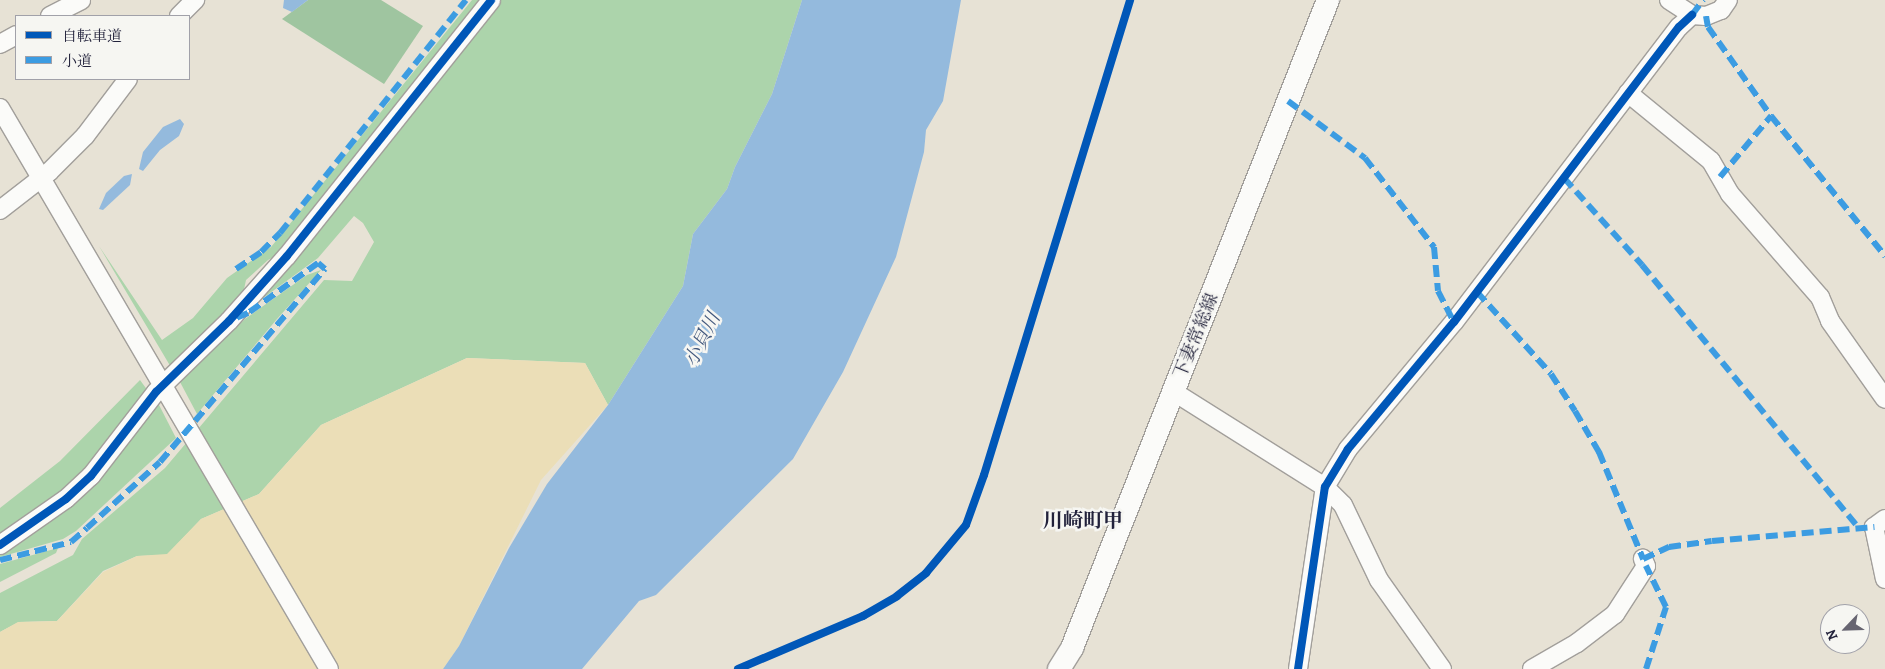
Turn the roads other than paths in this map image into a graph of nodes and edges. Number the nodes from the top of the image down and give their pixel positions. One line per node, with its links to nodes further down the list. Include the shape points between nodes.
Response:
1 (80, 0): 7 (street)
2 (195, 0): 8 (street)
3 (491, 0): 17 (street, via 287,256)
4 (1328, 0): 18 (main road, 下妻常総線)
5 (1669, 0): 9 (street)
6 (1728, 0): 9 (street, via 1720,10 1706,16)
7 (52, 15)
8 (180, 15)
9 (1692, 15): 13 (street)
10 (15, 36): 11 (street)
11 (0, 44)
12 (127, 80): 15 (street, via 85,136)
13 (1628, 94): 19 (street, via 1711,161 1730,194 1820,297 1830,321); 20 (street, via 1454,322 1348,449)
14 (0, 108): 15 (street)
15 (40, 178): 16 (street); 17 (street)
16 (0, 210)
17 (167, 392): 22 (street, via 66,499); 25 (street)
18 (1174, 392): 20 (street); 26 (main road, 下妻常総線, via 1072,648)
19 (1885, 399)
20 (1325, 487): 27 (street); 28 (street, via 1344,504 1379,580)
21 (1885, 519): 24 (street, via 1874,527)
22 (0, 545)
23 (1643, 558): 29 (street, via 1646,566 1615,614 1577,643)
24 (1885, 578)
25 (329, 669)
26 (1059, 669)
27 (1298, 669)
28 (1442, 669)
29 (1532, 669)

